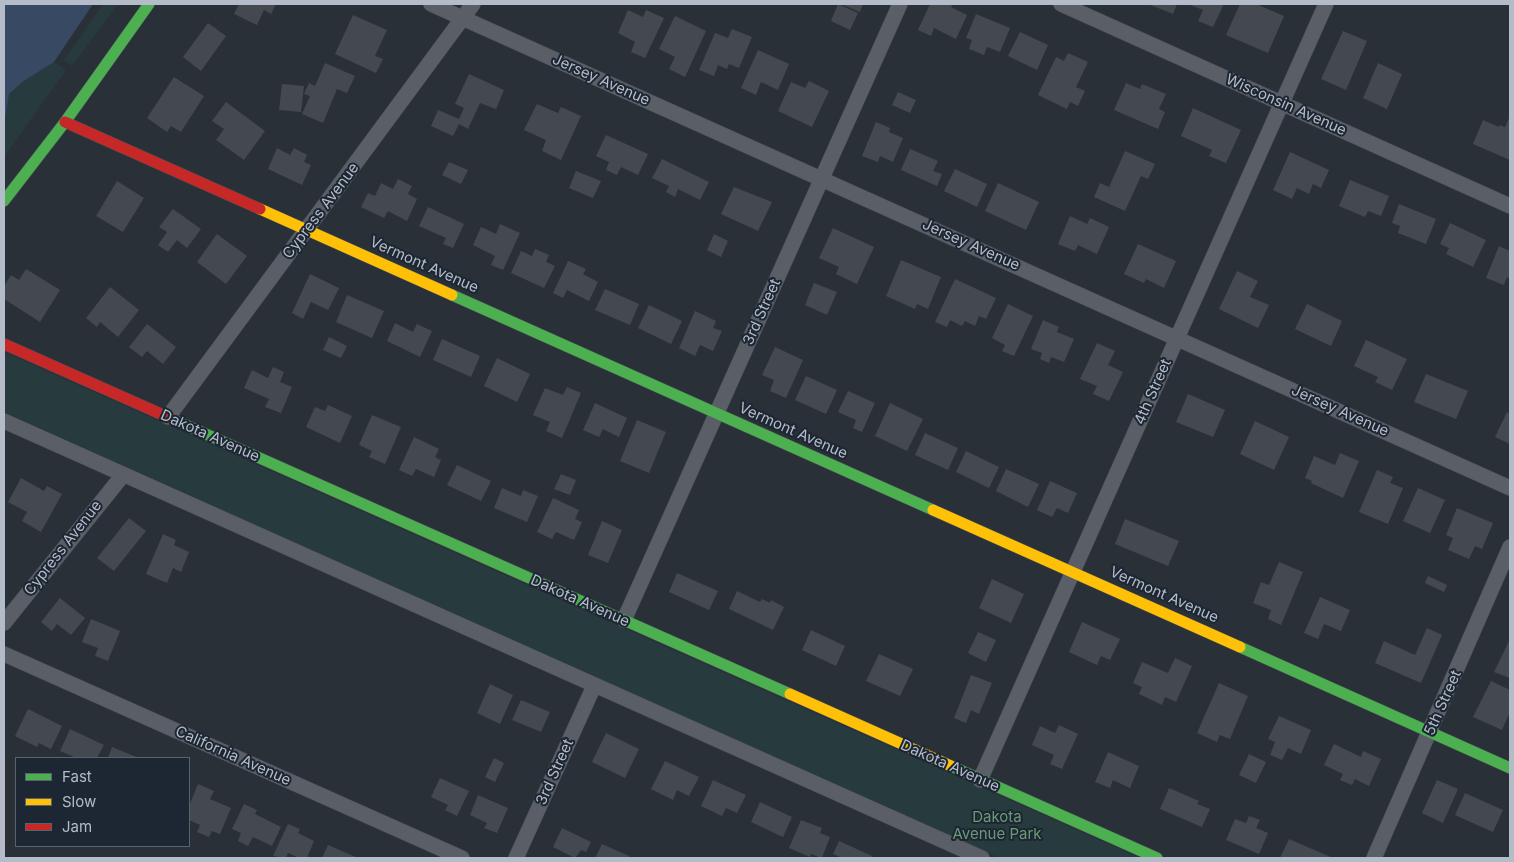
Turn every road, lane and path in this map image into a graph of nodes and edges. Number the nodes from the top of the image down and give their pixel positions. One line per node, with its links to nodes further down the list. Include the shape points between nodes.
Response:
1 (149, 4): 9 (street)
2 (431, 4): 7 (street, Jersey Avenue)
3 (473, 4): 7 (street, Cypress Avenue)
4 (900, 4): 10 (street, 3rd Street)
5 (1061, 4): 8 (street, Wisconsin Avenue)
6 (1326, 4): 8 (street, 4th Street)
7 (463, 18): 10 (street, Jersey Avenue); 13 (street, Cypress Avenue)
8 (1282, 102): 12 (street, Wisconsin Avenue); 14 (street, 4th Street)
9 (64, 122): 11 (street); 13 (street, Vermont Avenue)
10 (822, 179): 14 (street, Jersey Avenue); 16 (street, 3rd Street)
11 (4, 201)
12 (1510, 206)
13 (307, 229): 16 (street, Vermont Avenue); 17 (street, Cypress Avenue)
14 (1177, 337): 20 (street, Jersey Avenue); 22 (street, 4th Street)
15 (4, 344): 17 (street, Dakota Avenue)
16 (717, 413): 22 (street, Vermont Avenue); 23 (street, 3rd Street)
17 (168, 417): 23 (street, Dakota Avenue)
18 (4, 421): 19 (street)
19 (123, 474): 24 (street, Cypress Avenue); 26 (street)
20 (1510, 488)
21 (1510, 547): 27 (street, 5th Street)
22 (1072, 571): 27 (street, Vermont Avenue); 29 (street, 4th Street)
23 (624, 620): 29 (street, Dakota Avenue)
24 (4, 623)
25 (4, 654): 31 (street, California Avenue)
26 (594, 686): 30 (street); 32 (street, 3rd Street)
27 (1430, 731): 28 (street, Vermont Avenue); 35 (street, 5th Street)
28 (1510, 768)
29 (980, 780): 34 (street, Dakota Avenue)
30 (950, 852): 33 (street)
31 (462, 858)
32 (516, 858)
33 (982, 858)
34 (1157, 858)
35 (1374, 858)

